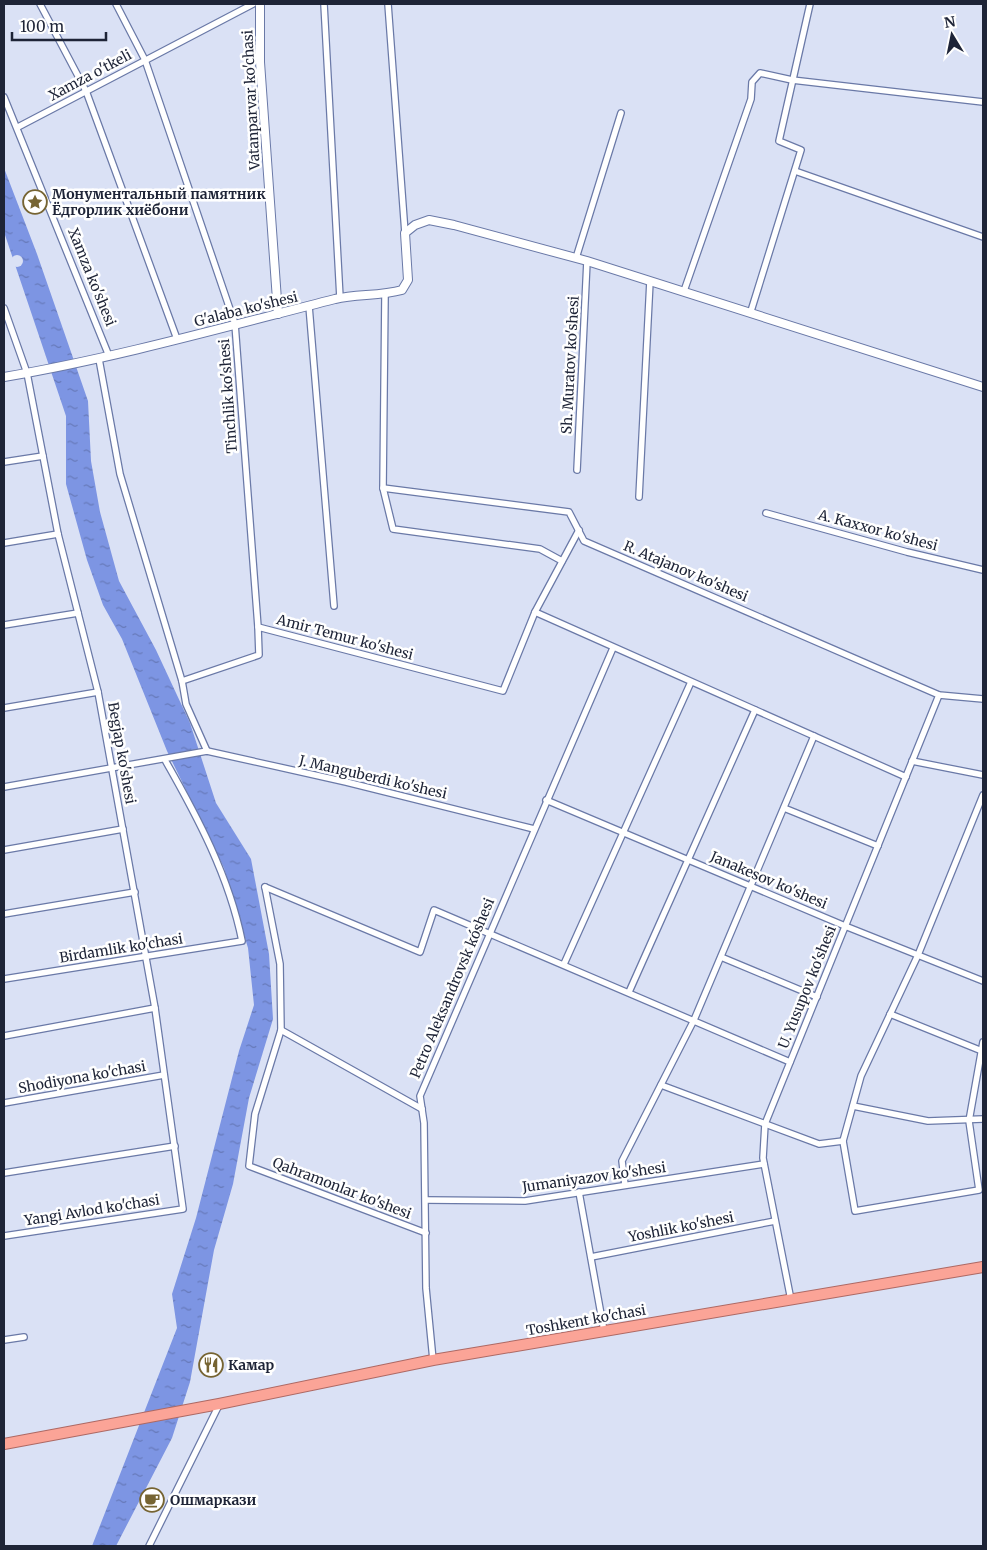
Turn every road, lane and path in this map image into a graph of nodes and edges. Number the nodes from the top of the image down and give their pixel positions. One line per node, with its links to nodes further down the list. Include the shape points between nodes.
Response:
1 (40, 4): 10 (street)
2 (116, 4): 8 (street, Tinchlik ko'shesi)
3 (253, 4): 8 (street, Xamza o'tkeli)
4 (260, 4): 27 (street, Vatanparvar ko'chasi, via 260,62)
5 (324, 4): 23 (street)
6 (388, 4): 16 (street)
7 (810, 4): 9 (street)
8 (145, 60): 10 (street, Xamza o'tkeli); 28 (street, Tinchlik ko'shesi)
9 (792, 80): 12 (street); 15 (street, via 779,141 801,150); 21 (street, via 760,74 752,82 751,99)
10 (86, 91): 14 (street, Xamza o'tkeli); 29 (street)
11 (4, 97): 14 (street, Xamza ko'shesi)
12 (983, 102)
13 (621, 113): 18 (street)
14 (18, 127): 30 (street, Xamza ko'shesi)
15 (795, 171): 17 (street); 26 (street)
16 (405, 233): 18 (street, via 429,220); 22 (street, G'alaba ko'shesi, via 408,280 402,290)
17 (983, 237)
18 (576, 258): 19 (street)
19 (587, 261): 20 (street); 37 (street, Sh. Muratov ko'shesi)
20 (650, 280): 21 (street); 39 (street)
21 (684, 291): 26 (street)
22 (385, 295): 23 (street, G'alaba ko'shesi); 38 (street)
23 (340, 298): 24 (street, G'alaba ko'shesi)
24 (309, 306): 27 (street, G'alaba ko'shesi); 46 (street)
25 (4, 308): 32 (street, Begjap ko'shesi)
26 (751, 312): 34 (street)
27 (278, 314): 28 (street, G'alaba ko'shesi)
28 (234, 324): 29 (street, G'alaba ko'shesi); 50 (street, Tinchlik ko'shesi)
29 (177, 339): 30 (street, G'alaba ko'shesi)
30 (109, 356): 31 (street, G'alaba ko'shesi)
31 (99, 359): 32 (street, G'alaba ko'shesi); 52 (street, via 120,474)
32 (27, 373): 33 (street, G'alaba ko'shesi); 35 (street, Begjap ko'shesi)
33 (4, 377)
34 (983, 387)
35 (43, 456): 36 (street); 42 (street, Begjap ko'shesi)
36 (4, 462)
37 (577, 470)
38 (383, 488): 41 (street, R. Atajanov ko'shesi, via 569,512); 44 (street, via 393,529 540,549)
39 (640, 496)
40 (766, 513): 45 (street, A. Kaxxor ko'shesi)
41 (578, 530): 44 (street); 55 (street, R. Atajanov ko'shesi, via 584,541)
42 (58, 534): 43 (street); 48 (street, Begjap ko'shesi)
43 (4, 543)
44 (562, 561): 47 (street)
45 (983, 570)
46 (334, 606)
47 (535, 612): 50 (street, Amir Temur ko'shesi, via 503,691); 51 (street)
48 (78, 613): 49 (street); 54 (street, Begjap ko'shesi)
49 (4, 625)
50 (258, 627): 52 (street, Amir Temur ko'shesi, via 259,655)
51 (613, 648): 53 (street); 68 (street, Petro Aleksandrovsk kóshesi)
52 (182, 682): 60 (street, via 186,704)
53 (691, 682): 58 (street); 72 (street)
54 (98, 692): 57 (street); 63 (street, Begjap ko'shesi)
55 (939, 695): 56 (street, R. Atajanov ko'shesi); 62 (street, U. Yusupov ko'shesi)
56 (983, 699)
57 (4, 708)
58 (755, 710): 59 (street); 75 (street)
59 (814, 736): 65 (street); 69 (street)
60 (204, 752): 61 (street); 71 (street, J. Manguberdi ko'shesi, via 346,782)
61 (168, 759): 63 (street); 83 (street, Birdamlik ko'chasi, via 223,877 242,941)
62 (912, 761): 64 (street); 65 (street, U. Yusupov ko'shesi)
63 (112, 768): 66 (street); 70 (street, Begjap ko'shesi)
64 (983, 775)
65 (906, 777): 73 (street, U. Yusupov ko'shesi)
66 (4, 787)
67 (983, 795): 81 (street)
68 (546, 800): 71 (street, Petro Aleksandrovsk kóshesi); 72 (street, Janakesov ko'shesi)
69 (784, 808): 73 (street); 76 (street)
70 (123, 829): 74 (street); 77 (street, Begjap ko'shesi)
71 (534, 829): 80 (street, Petro Aleksandrovsk kóshesi)
72 (623, 832): 75 (street, Janakesov ko'shesi); 84 (street)
73 (878, 846): 79 (street, U. Yusupov ko'shesi)
74 (4, 850)
75 (688, 860): 76 (street, Janakesov ko'shesi); 87 (street)
76 (751, 886): 79 (street, Janakesov ko'shesi); 82 (street)
77 (135, 892): 78 (street); 83 (street, Begjap ko'shesi)
78 (4, 914)
79 (845, 926): 81 (street, Janakesov ko'shesi); 88 (street, U. Yusupov ko'shesi)
80 (490, 932): 84 (street); 92 (street, via 434,910 420,952 265,887 280,964); 101 (street, Petro Aleksandrovsk kóshesi, via 420,1096)
81 (918, 955): 86 (street, Janakesov ko'shesi); 90 (street)
82 (721, 957): 88 (street); 91 (street)
83 (146, 958): 85 (street, Birdamlik ko'chasi); 89 (street, Begjap ko'shesi)
84 (564, 964): 87 (street)
85 (4, 979)
86 (983, 981)
87 (629, 992): 91 (street)
88 (816, 997): 96 (street, U. Yusupov ko'shesi)
89 (155, 1008): 93 (street); 97 (street, Begjap ko'shesi)
90 (890, 1014): 95 (street); 100 (street, via 861,1076)
91 (694, 1020): 96 (street); 98 (street)
92 (281, 1030): 101 (street); 114 (street, Qahramonlar ko'shesi, via 255,1114 249,1166)
93 (4, 1036)
94 (983, 1042): 95 (street)
95 (982, 1051): 103 (street)
96 (790, 1062): 104 (street, U. Yusupov ko'shesi)
97 (164, 1075): 99 (street, Shodiyona ko'chasi); 106 (street, Begjap ko'shesi)
98 (661, 1085): 104 (street); 109 (street, via 622,1161)
99 (4, 1103)
100 (853, 1106): 103 (street, via 928,1121); 105 (street)
101 (422, 1109): 111 (street, Petro Aleksandrovsk kóshesi)
102 (983, 1120): 103 (street)
103 (969, 1121): 105 (street, via 979,1190 855,1211)
104 (765, 1124): 105 (street, via 819,1144); 107 (street, U. Yusupov ko'shesi)
105 (843, 1141)
106 (174, 1146): 108 (street); 112 (street, Begjap ko'shesi)
107 (764, 1164): 109 (street, Jumaniyazov ko'shesi); 113 (street, U. Yusupov ko'shesi)
108 (4, 1173)
109 (625, 1185): 110 (street, Jumaniyazov ko'shesi)
110 (579, 1192): 111 (street, Jumaniyazov ko'shesi, via 525,1200); 116 (street)
111 (426, 1200): 114 (street, Petro Aleksandrovsk kóshesi)
112 (183, 1209): 115 (street, Yangi Avlod ko'chasi)
113 (775, 1221): 116 (street, Yoshlik ko'shesi); 118 (street, U. Yusupov ko'shesi)
114 (426, 1232): 122 (street, Petro Aleksandrovsk kóshesi, via 426,1288)
115 (4, 1236)
116 (591, 1257): 119 (street)
117 (983, 1267): 118 (highway, Toshkent ko'chasi)
118 (791, 1300): 119 (highway, Toshkent ko'chasi)
119 (604, 1331): 122 (highway, Toshkent ko'chasi)
120 (24, 1337): 121 (street)
121 (4, 1340)
122 (433, 1360): 123 (highway, Toshkent ko'chasi)
123 (219, 1404): 124 (highway, Toshkent ko'chasi); 125 (street)
124 (4, 1444)
125 (149, 1546)

